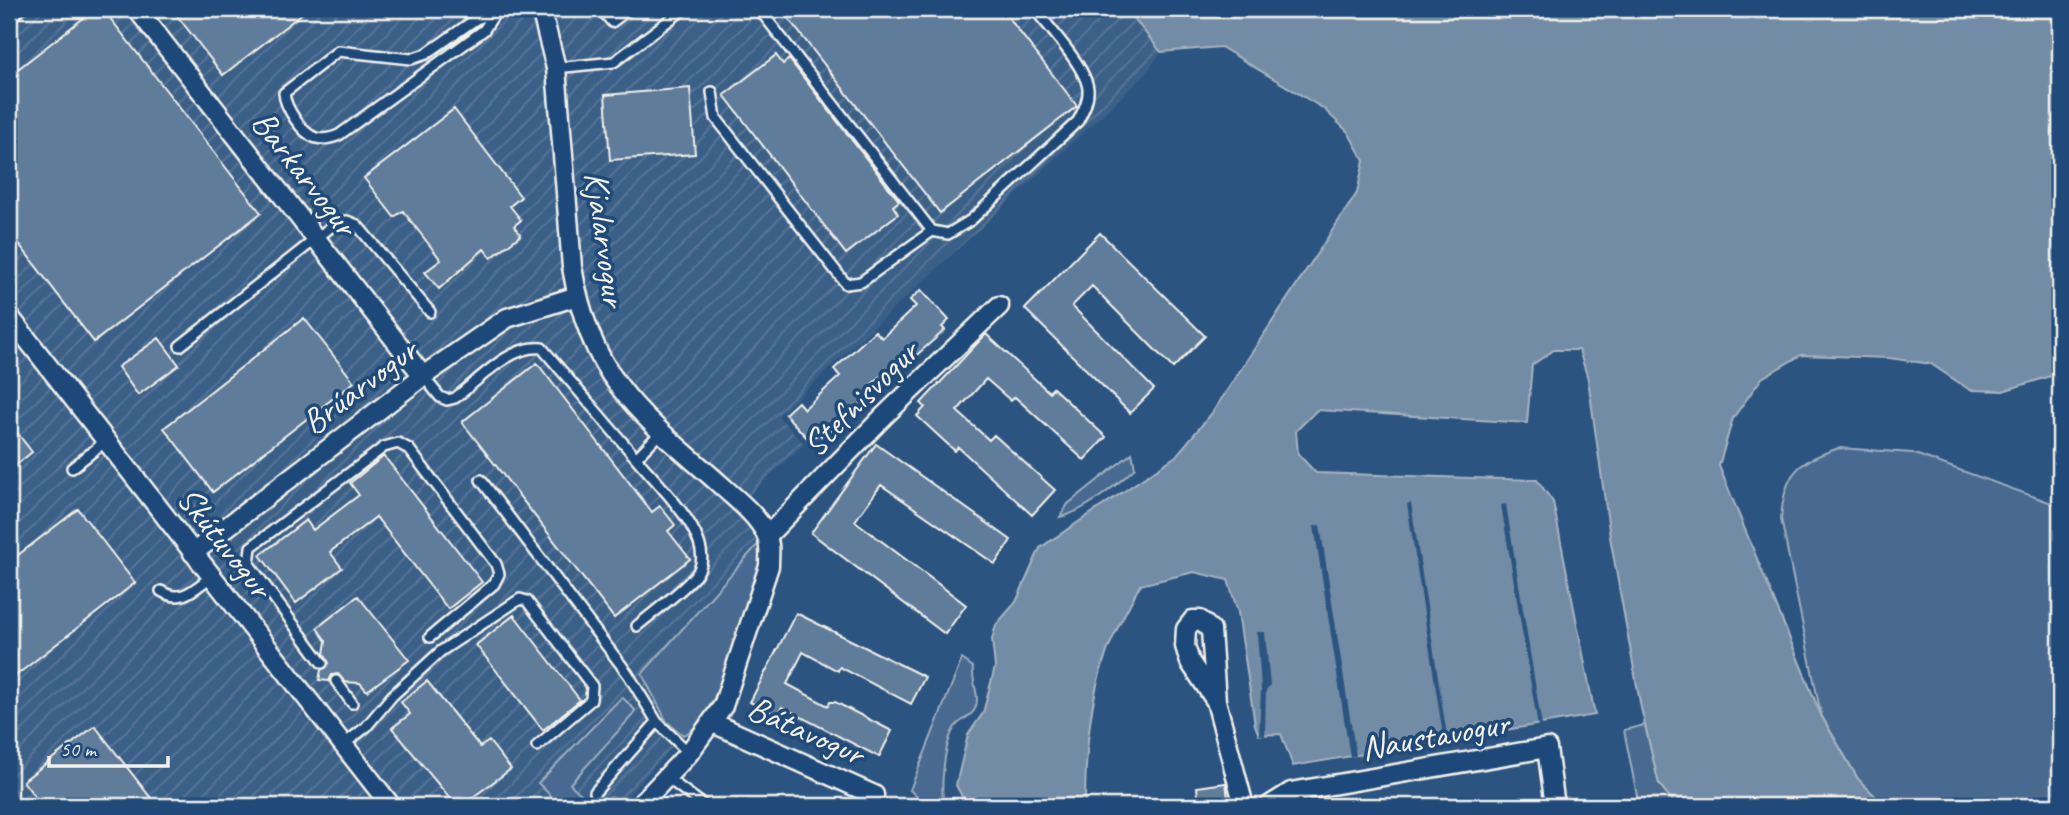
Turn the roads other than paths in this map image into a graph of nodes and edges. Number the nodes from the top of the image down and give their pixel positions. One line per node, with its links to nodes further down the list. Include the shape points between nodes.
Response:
1 (21, 9): 11 (lane)
2 (137, 9): 15 (street, Barkarvogur)
3 (506, 9): 10 (lane)
4 (541, 9): 12 (street, Kjalarvogur)
5 (601, 9): 6 (lane, via 612,22)
6 (629, 9)
7 (684, 9): 12 (lane, via 614,62)
8 (759, 9): 14 (lane)
9 (1035, 9): 14 (lane, via 1081,71 1088,88 1079,121 971,220 947,234)
10 (493, 16): 10 (lane, via 476,19 426,54 411,59 338,51 290,85 284,93 285,103 306,132 316,138 339,135 484,30)
11 (9, 18)
12 (556, 68): 16 (street, Kjalarvogur)
13 (712, 92): 14 (lane, via 716,118 846,284 861,282)
14 (932, 232)
15 (316, 239): 18 (lane, via 336,223 347,220 357,225); 20 (lane); 21 (street, Barkarvogur)
16 (577, 296): 21 (street, Brúarvogur, via 508,318); 22 (street, Kjalarvogur, via 589,334 618,385)
17 (999, 306): 27 (street, Stefnisvogur)
18 (430, 312)
19 (9, 316): 23 (street, Skútuvogur)
20 (180, 346)
21 (423, 376): 24 (lane, via 447,400 517,351 542,348); 28 (street, Brúarvogur)
22 (662, 431): 24 (lane); 27 (street, Kjalarvogur, via 755,517)
23 (106, 441): 25 (lane); 28 (street, Skútuvogur)
24 (636, 458): 31 (lane, via 698,534 703,556 696,575)
25 (72, 468)
26 (481, 480): 37 (lane, via 628,674)
27 (767, 536): 38 (street, via 769,566 732,688)
28 (193, 553): 29 (street, Skútuvogur)
29 (212, 576): 30 (lane, via 180,597); 39 (street, Skútuvogur)
30 (161, 591)
31 (637, 626)
32 (430, 637): 33 (lane, via 494,584 499,574 409,449 398,443 384,447 251,547 249,564)
33 (322, 663)
34 (336, 681): 36 (lane)
35 (1216, 701): 49 (street)
36 (352, 703)
37 (657, 722): 41 (lane); 43 (lane)
38 (713, 723): 41 (street); 44 (street, Bátavogur)
39 (343, 744): 40 (lane, via 366,727 441,651 520,598 527,601 594,693 592,700); 46 (street, Skútuvogur)
40 (537, 746)
41 (689, 752): 42 (street)
42 (666, 778): 47 (street); 48 (lane)
43 (595, 792)
44 (874, 795)
45 (1293, 799): 50 (street); 51 (street, Naustavogur, via 1547,748)
46 (391, 806)
47 (639, 806)
48 (705, 806)
49 (1244, 806)
50 (1269, 806)
51 (1555, 806)

